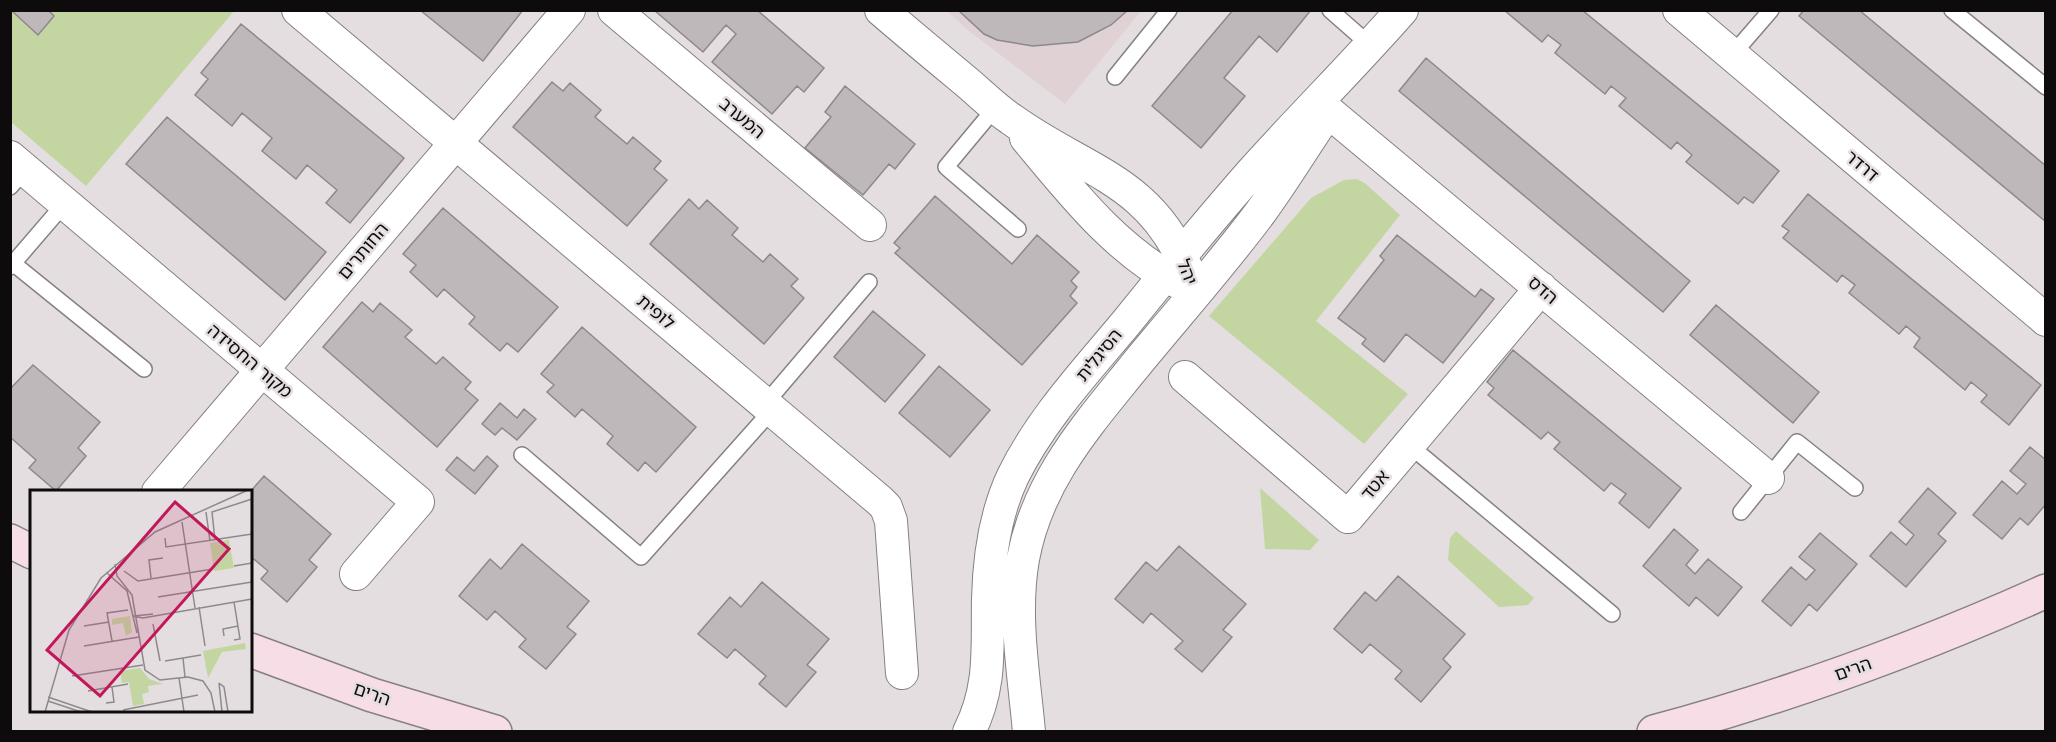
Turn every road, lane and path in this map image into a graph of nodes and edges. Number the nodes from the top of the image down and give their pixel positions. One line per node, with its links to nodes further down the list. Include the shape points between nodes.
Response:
1 (298, 10): 17 (street, לופית)
2 (569, 10): 17 (street, החותרים)
3 (614, 10): 20 (street, המערב)
4 (881, 10): 16 (street, יהל)
5 (1169, 10): 13 (lane)
6 (1330, 10): 11 (lane)
7 (1402, 10): 11 (street, הסיגלית)
8 (1679, 10): 12 (street, דרדר)
9 (1771, 10): 12 (lane)
10 (1952, 10): 14 (lane)
11 (1371, 46): 15 (street, הסיגלית)
12 (1732, 55): 27 (street, דרדר)
13 (1115, 77)
14 (2046, 87)
15 (1322, 107): 23 (street, הסיגלית, via 1252,172); 25 (street, הדס); 26 (street, הסיגלית, via 1260,213)
16 (1003, 113): 21 (lane, via 946,167); 23 (street, יהל, via 1118,239); 23 (street, יהל, via 1142,202 1165,226)
17 (456, 143): 29 (street, החותרים); 31 (street, לופית)
18 (15, 171): 19 (street, מקור החסידה)
19 (65, 203): 22 (lane); 29 (street, מקור החסידה)
20 (870, 225)
21 (1018, 229)
22 (12, 265): 28 (lane)
23 (1173, 265): 26 (street, יהל); 46 (street, הסיגלית, via 1052,414 1013,476 993,536 988,670 983,697)
24 (869, 282): 31 (lane)
25 (1541, 288): 32 (street, אטד); 34 (street, הדס)
26 (1196, 292): 47 (street, הסיגלית, via 1077,437 1038,507 1023,559 1020,586)
27 (2046, 321)
28 (144, 369)
29 (261, 370): 36 (street, החותרים); 40 (street, מקור החסידה, via 418,502)
30 (1185, 377): 32 (street, אטד, via 1348,517)
31 (769, 407): 33 (lane, via 641,557); 44 (street, לופית, via 886,507 891,521)
32 (1409, 445): 42 (lane)
33 (522, 455)
34 (1768, 478): 35 (lane, via 1797,442); 37 (lane)
35 (1855, 488)
36 (160, 490)
37 (1741, 512)
38 (10, 541): 39 (main road)
39 (30, 551)
40 (356, 574)
41 (2046, 591): 48 (main road, הרים, via 1840,674)
42 (1612, 614)
43 (252, 651): 45 (main road, הרים)
44 (902, 673)
45 (495, 732)
46 (969, 732)
47 (1029, 732)
48 (1654, 732)

